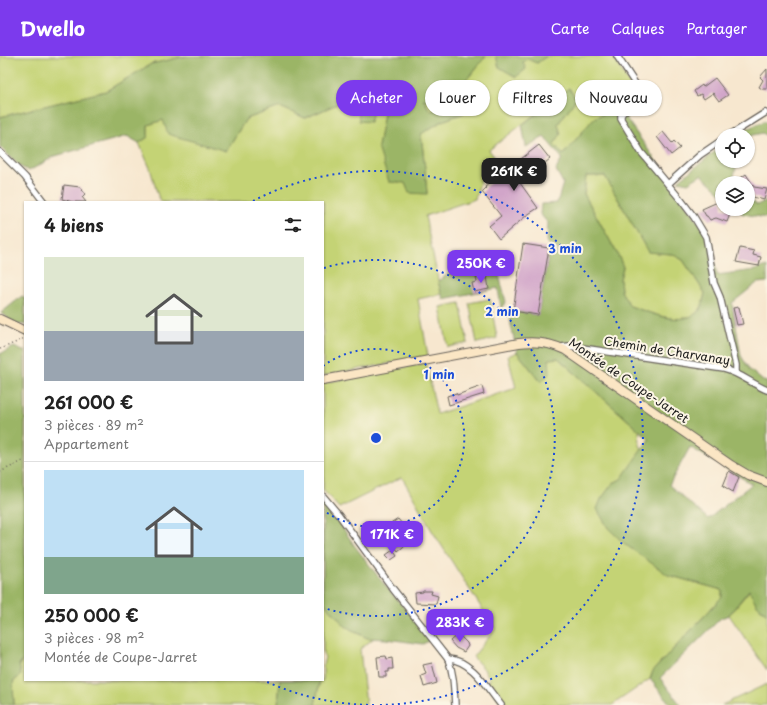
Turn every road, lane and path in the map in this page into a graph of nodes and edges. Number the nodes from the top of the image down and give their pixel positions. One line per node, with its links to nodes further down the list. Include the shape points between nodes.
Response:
1 (617, 56): 6 (street, via 640,90 638,98 620,115 621,119 641,152)
2 (765, 113): 3 (street)
3 (741, 128)
4 (715, 145): 6 (street)
5 (0, 152): 7 (street, via 25,177)
6 (668, 184): 13 (street, via 706,237 714,283 723,306)
7 (43, 201)
8 (0, 319): 9 (main road)
9 (24, 331)
10 (24, 338): 12 (path)
11 (559, 347): 13 (street, Chemin de Charvanay, via 569,346); 14 (main road, Montée de Coupe-Jarret, via 519,342); 18 (main road, Montée de Coupe-Jarret, via 742,472)
12 (0, 349)
13 (736, 372): 15 (street, Chemin de Charvanay)
14 (324, 380)
15 (767, 390)
16 (24, 460): 17 (path)
17 (0, 472)
18 (767, 482)
19 (324, 497): 20 (street)
20 (448, 659): 21 (street, via 454,677); 22 (street, via 461,661)
21 (455, 705)
22 (501, 705)

